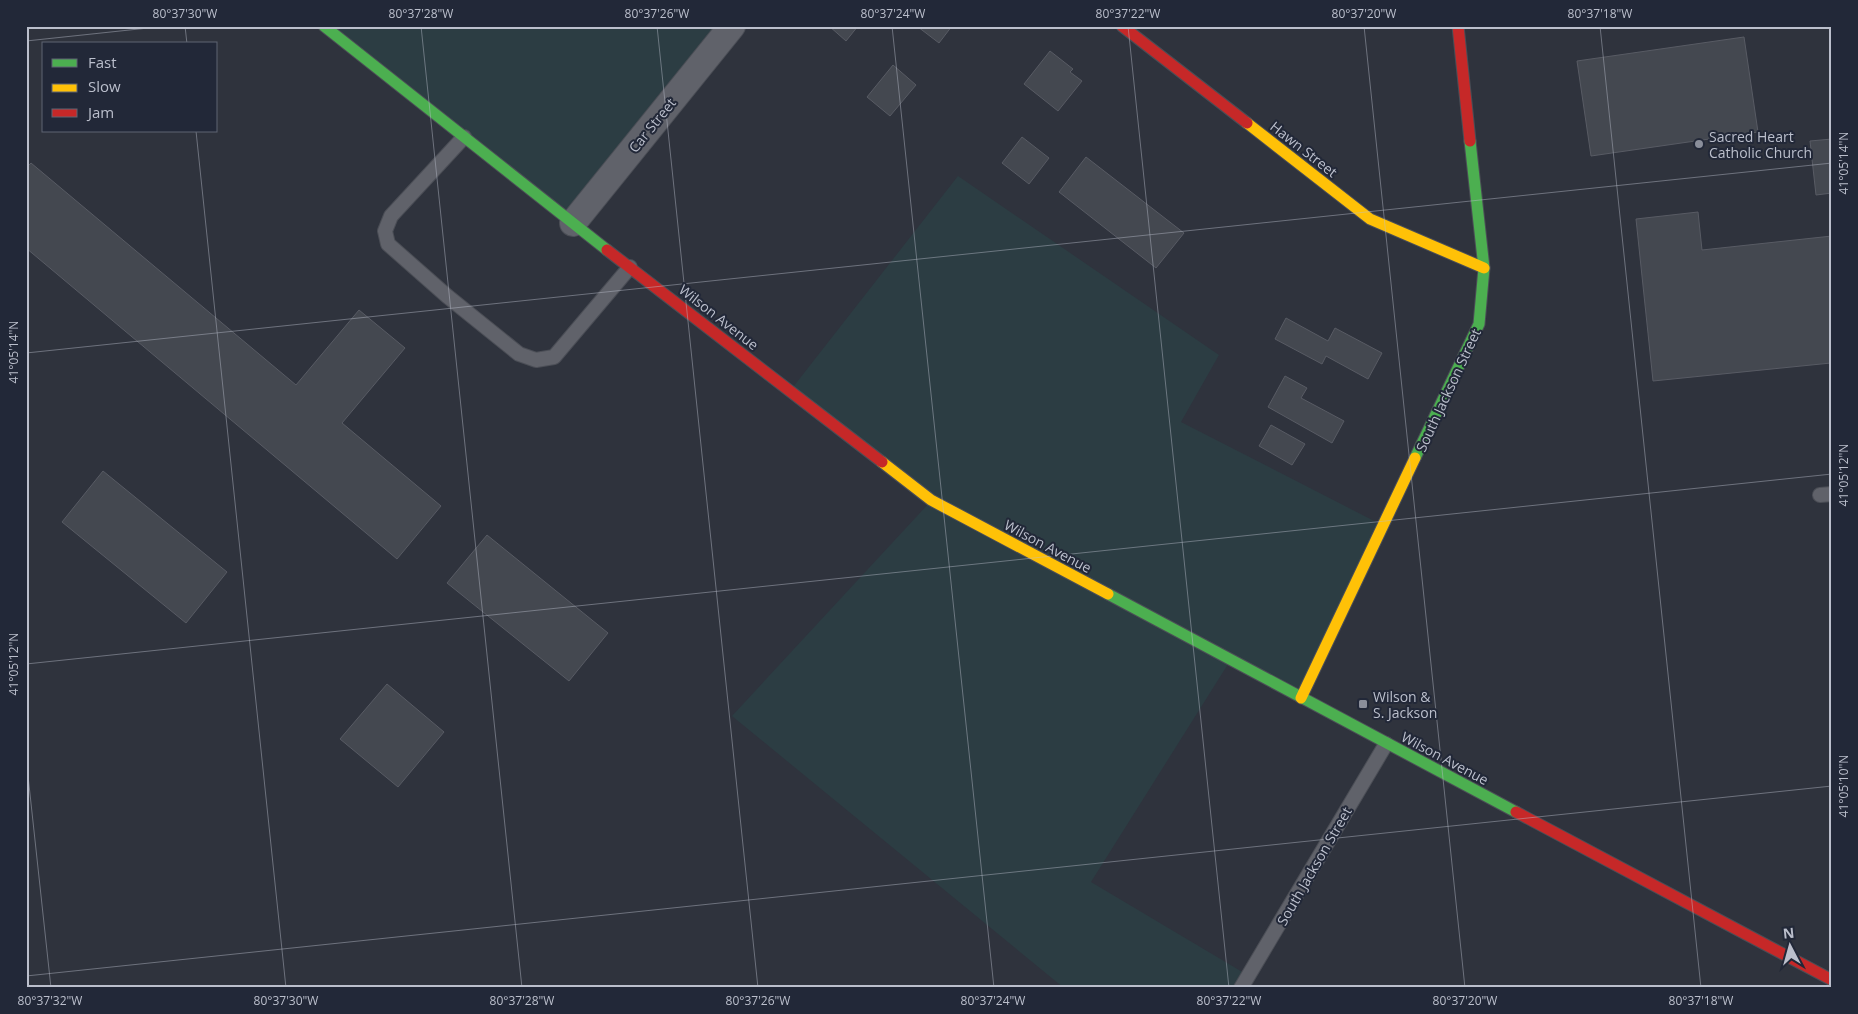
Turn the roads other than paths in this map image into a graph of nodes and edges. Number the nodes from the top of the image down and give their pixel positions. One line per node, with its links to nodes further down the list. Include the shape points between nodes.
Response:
1 (324, 26): 5 (main road, Wilson Avenue)
2 (732, 26): 6 (street, Car Street)
3 (1122, 26): 8 (main road, Hawn Street, via 1370,219)
4 (1458, 26): 8 (main road, South Jackson Street)
5 (464, 137): 6 (main road, Wilson Avenue); 7 (lane, via 391,216 385,232 388,244 446,296 519,354 536,360 554,357)
6 (572, 223): 7 (main road, Wilson Avenue)
7 (630, 267): 9 (main road, Wilson Avenue, via 932,500)
8 (1484, 268): 9 (main road, South Jackson Street, via 1479,324)
9 (1302, 698): 10 (main road, Wilson Avenue)
10 (1386, 744): 11 (main road, Wilson Avenue); 12 (lane, South Jackson Street)
11 (1832, 980)
12 (1241, 988)

